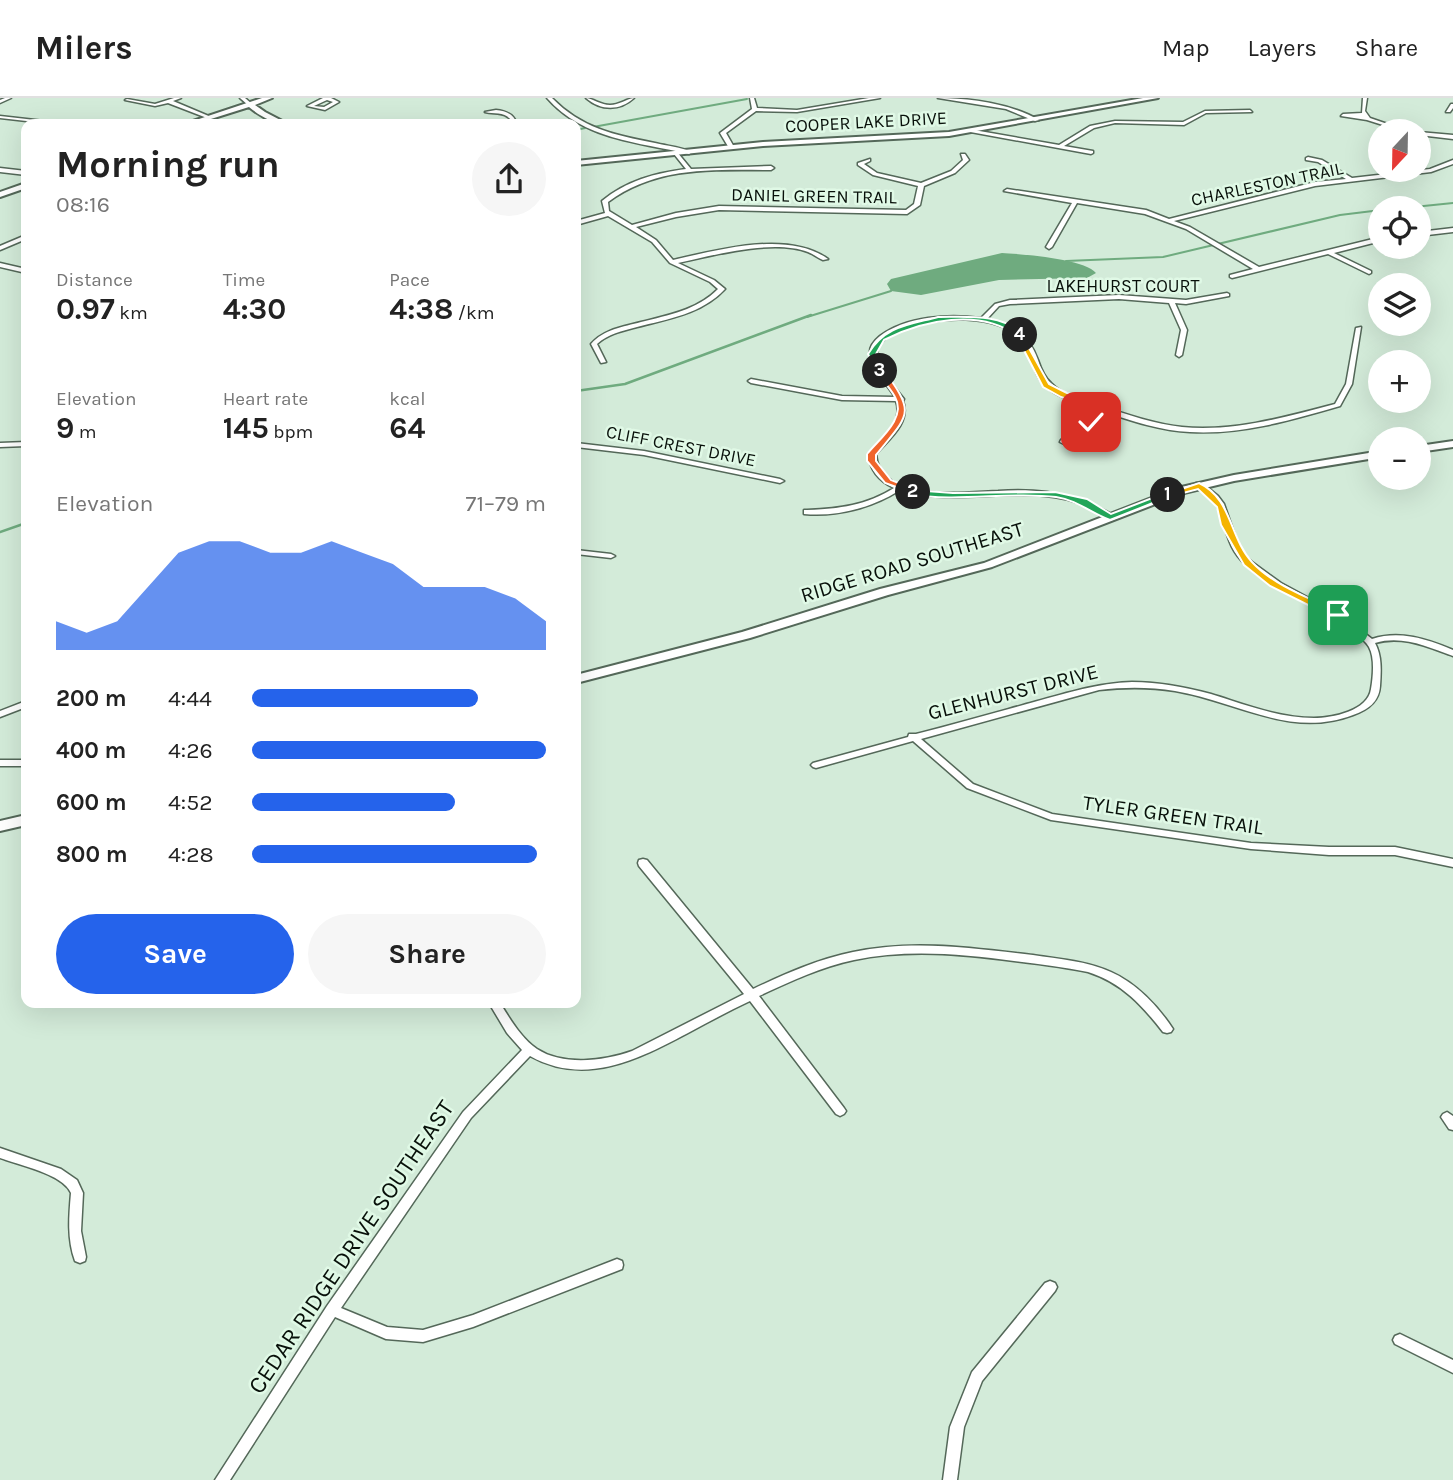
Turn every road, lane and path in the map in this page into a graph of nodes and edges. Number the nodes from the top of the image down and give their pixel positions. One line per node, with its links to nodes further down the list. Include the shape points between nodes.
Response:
1 (9, 98): 15 (street)
2 (178, 98): 16 (street)
3 (242, 98): 17 (street)
4 (269, 98): 17 (street)
5 (327, 98): 5 (street, via 318,101 309,106 324,109 337,102)
6 (549, 98): 30 (street)
7 (586, 98): 8 (street, via 604,106 625,104)
8 (632, 98)
9 (752, 98): 19 (street)
10 (878, 98): 19 (street, via 797,111)
11 (940, 98): 32 (street, via 1007,108)
12 (1154, 98): 32 (street, COOPER LAKE DRIVE)
13 (1365, 98): 23 (street)
14 (127, 100): 16 (street, via 155,105)
15 (0, 102)
16 (170, 102): 25 (street)
17 (250, 104): 25 (street); 28 (street)
18 (1453, 105): 21 (street)
19 (755, 109): 38 (street, via 724,129)
20 (1250, 111): 37 (street, via 1205,112 1184,124 1115,122 1092,127)
21 (1448, 111)
22 (487, 112): 29 (street)
23 (1364, 114): 31 (street); 31 (street, via 1343,115)
24 (0, 117): 26 (street)
25 (209, 117): 27 (street)
26 (21, 119)
27 (203, 119)
28 (274, 119)
29 (512, 119)
30 (572, 119)
31 (1368, 119)
32 (1037, 120): 34 (street, COOPER LAKE DRIVE)
33 (581, 124): 39 (street)
34 (968, 131): 37 (street); 38 (street, COOPER LAKE DRIVE)
35 (1432, 135): 36 (street)
36 (1453, 137)
37 (1059, 146): 40 (street)
38 (731, 147): 39 (street, COOPER LAKE DRIVE)
39 (689, 152): 41 (street, COOPER LAKE DRIVE)
40 (1091, 152)
41 (677, 154): 46 (street, COOPER LAKE DRIVE); 49 (street)
42 (963, 155): 52 (street, DANIEL GREEN TRAIL, via 959,168)
43 (1308, 159): 51 (street, via 1320,160)
44 (868, 160): 52 (street, via 860,164 870,172)
45 (1453, 162): 51 (street, CHARLESTON TRAIL, via 1431,170)
46 (581, 163)
47 (771, 168): 49 (street)
48 (0, 170): 50 (street)
49 (690, 171): 57 (street, via 626,186 605,201 603,208)
50 (21, 172)
51 (1350, 179): 58 (street, CHARLESTON TRAIL)
52 (921, 185): 60 (street, DANIEL GREEN TRAIL, via 914,208 898,213 719,208)
53 (21, 187): 55 (street)
54 (1007, 191): 56 (street)
55 (0, 195)
56 (1076, 201): 58 (street); 65 (street)
57 (609, 214): 59 (street); 60 (street)
58 (1170, 220): 73 (street)
59 (581, 222)
60 (631, 227): 69 (street)
61 (1453, 230): 62 (street)
62 (1431, 233)
63 (21, 239): 66 (street)
64 (1368, 242): 67 (street)
65 (1049, 247)
66 (0, 248)
67 (1328, 252): 73 (street); 74 (street)
68 (825, 259): 69 (street, via 792,246)
69 (672, 262): 82 (street, via 712,281 721,292 673,315 602,337 594,344)
70 (0, 265): 71 (street)
71 (14, 268): 72 (street); 75 (street)
72 (21, 270)
73 (1259, 270): 76 (street)
74 (1369, 272)
75 (0, 276)
76 (1231, 276)
77 (1227, 295): 78 (street, LAKEHURST COURT, via 1204,301)
78 (1171, 301): 79 (street, LAKEHURST COURT, via 1119,297 1010,302 997,305); 81 (street, via 1184,330)
79 (984, 319): 84 (street, via 938,319 897,330 876,343 874,359); 85 (street, via 1011,328 1023,338 1046,385)
80 (1360, 328): 85 (street, via 1349,384 1338,405 1191,430)
81 (1179, 355)
82 (603, 362)
83 (751, 381): 84 (street, via 842,398)
84 (901, 399): 95 (street, via 899,422 871,461 880,475)
85 (1105, 409): 86 (street)
86 (1064, 442)
87 (21, 444): 89 (street)
88 (1453, 444): 91 (street)
89 (0, 446)
90 (581, 446): 93 (street, CLIFF CREST DRIVE, via 644,453)
91 (1431, 447)
92 (1368, 456): 94 (street, RIDGE ROAD SOUTHEAST)
93 (780, 481)
94 (1199, 485): 97 (street, RIDGE ROAD SOUTHEAST); 100 (street, via 1222,506 1225,525 1248,563 1274,584 1338,615)
95 (898, 488): 96 (street, via 848,510); 97 (street, via 930,495 1055,494 1083,501)
96 (807, 512)
97 (1110, 517): 102 (street, RIDGE ROAD SOUTHEAST, via 988,565)
98 (581, 553): 99 (street)
99 (611, 556)
100 (1371, 642): 101 (street, via 1385,636 1406,638); 105 (street, GLENHURST DRIVE, via 1377,656 1376,695 1370,704 1328,721 1301,722 1184,690 1128,684 1099,687)
101 (1453, 653)
102 (581, 678)
103 (21, 706): 104 (street)
104 (0, 714)
105 (912, 736): 108 (street, GLENHURST DRIVE); 112 (street, TYLER GREEN TRAIL, via 970,786 1051,817 1251,846 1395,851)
106 (21, 763): 107 (street)
107 (0, 764)
108 (816, 765)
109 (21, 821): 110 (street)
110 (0, 826)
111 (643, 863): 113 (street)
112 (1453, 863)
113 (752, 995): 115 (street, via 828,963 895,948 974,951 1095,968 1123,980 1145,999); 116 (street, via 638,1053 606,1063 570,1065); 117 (street)
114 (497, 1008): 116 (street, via 514,1036)
115 (1167, 1029)
116 (530, 1049): 122 (street, CEDAR RIDGE DRIVE SOUTHEAST, via 467,1115)
117 (841, 1111)
118 (0, 1153): 119 (street, via 57,1173 73,1184)
119 (80, 1256)
120 (617, 1265): 122 (street, via 423,1336 386,1333)
121 (1050, 1287): 126 (street, via 978,1377 957,1427)
122 (332, 1310): 125 (street, CEDAR RIDGE DRIVE SOUTHEAST)
123 (1400, 1340): 124 (street)
124 (1453, 1367)
125 (222, 1480)
126 (950, 1480)

